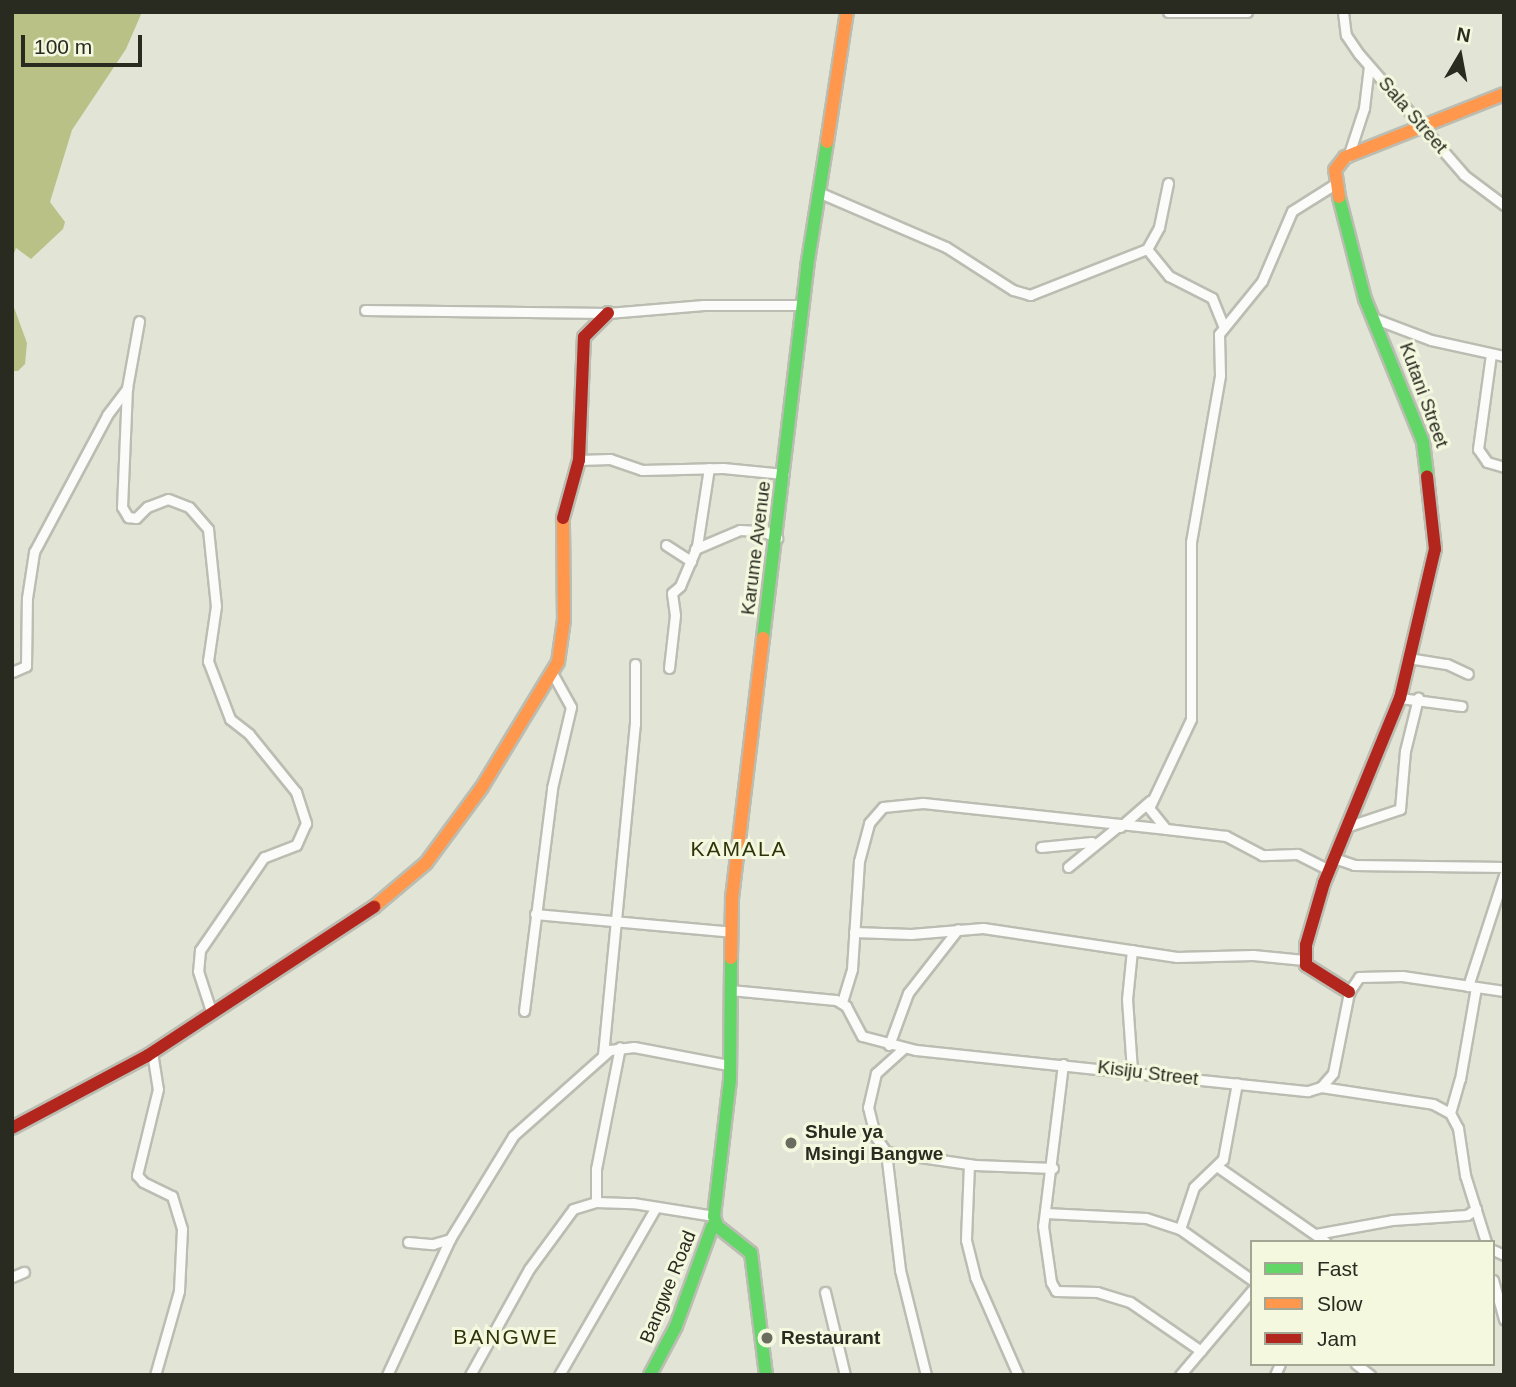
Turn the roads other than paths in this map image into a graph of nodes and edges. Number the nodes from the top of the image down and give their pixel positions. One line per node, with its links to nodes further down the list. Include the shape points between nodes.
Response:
1 (847, 12): 11 (street, Karume Avenue)
2 (1168, 12): 3 (street)
3 (1247, 12)
4 (1343, 12): 5 (street, Sala Street, via 1346,35)
5 (1369, 66): 7 (street, Sala Street); 8 (street, via 1364,108)
6 (1504, 94): 7 (street)
7 (1422, 127): 8 (street); 12 (street, Sala Street, via 1464,175)
8 (1349, 157): 10 (street, via 1339,161)
9 (1168, 183): 13 (street, via 1159,227)
10 (1335, 184): 17 (street, Kutani Street); 19 (street, via 1292,211 1262,281)
11 (818, 192): 13 (street, via 946,247 1022,294 1055,288); 14 (street, Karume Avenue)
12 (1504, 205)
13 (1147, 249): 19 (street, via 1169,276 1212,298)
14 (802, 305): 16 (street, via 704,305); 26 (street, Karume Avenue)
15 (365, 310): 16 (street)
16 (608, 313): 23 (street, via 584,337)
17 (1373, 318): 20 (street, via 1431,340); 31 (street, Kutani Street, via 1423,442 1432,507 1433,565)
18 (139, 321): 22 (street)
19 (1223, 325): 40 (street, via 1217,348 1220,375 1191,542 1191,719 1182,747)
20 (1491, 354): 21 (street); 24 (street, via 1478,449 1487,463)
21 (1504, 356)
22 (127, 387): 34 (street, via 41,534 30,571 26,666); 62 (street, via 122,506 128,517 136,518 147,507 168,499 189,508 208,529 216,606 208,662 230,719 249,734 296,792 306,823 296,845 264,857 200,950 198,971)
23 (579, 460): 25 (street, via 610,459 642,470); 35 (street, via 565,504 561,549 564,620)
24 (1504, 467)
25 (709, 468): 26 (street); 29 (street)
26 (784, 474): 27 (street, Karume Avenue)
27 (777, 538): 29 (street, via 762,531 740,530); 53 (street, Karume Avenue)
28 (666, 545): 30 (street)
29 (695, 550): 30 (street)
30 (691, 561): 33 (street, via 672,593 675,615)
31 (1408, 658): 36 (street, via 1447,664); 37 (street, Kutani Street)
32 (635, 664): 51 (street, via 635,724)
33 (669, 668)
34 (12, 672)
35 (552, 673): 50 (street, via 571,707 552,788); 62 (street, via 482,786 426,863 367,913)
36 (1468, 674)
37 (1400, 698): 38 (street); 42 (street, Kutani Street)
38 (1418, 698): 39 (street); 42 (street, via 1405,751 1400,809)
39 (1461, 706)
40 (1151, 800): 41 (street); 43 (street, via 1151,817)
41 (1119, 827): 43 (street); 44 (street); 54 (street, via 923,803 883,807 869,823 859,861)
42 (1346, 827): 46 (street, Kutani Street)
43 (1170, 829): 46 (street, via 1226,836 1262,855 1297,854)
44 (1094, 842): 45 (street); 47 (street)
45 (1041, 847)
46 (1332, 864): 48 (street); 56 (street, Kutani Street)
47 (1068, 867)
48 (1504, 867)
49 (1504, 875): 57 (street)
50 (535, 914): 51 (street); 63 (street)
51 (617, 922): 53 (street); 68 (street)
52 (958, 929): 54 (street); 55 (street, via 997,929); 64 (street, via 908,993)
53 (732, 932): 58 (street, Karume Avenue)
54 (854, 932): 61 (street, via 852,968)
55 (1132, 950): 56 (street, via 1177,957 1253,955); 71 (street, via 1127,999)
56 (1304, 960): 60 (street)
57 (1472, 987): 59 (street); 60 (street, via 1367,974 1359,976); 75 (street, via 1461,1079)
58 (730, 990): 61 (street); 70 (street, Karume Avenue)
59 (1504, 991)
60 (1349, 992): 73 (street, via 1333,1073)
61 (842, 1002): 64 (street, Kisiju Street, via 859,1034)
62 (211, 1011): 67 (street)
63 (524, 1011)
64 (889, 1045): 66 (street, Kisiju Street)
65 (620, 1047): 68 (street); 70 (street); 81 (street, via 596,1169)
66 (904, 1048): 69 (street, Kisiju Street); 77 (street, via 880,1067 870,1094 870,1121)
67 (152, 1052): 76 (street); 101 (street, via 158,1089 136,1170 143,1182 172,1196 183,1228 179,1291)
68 (603, 1055): 90 (street, via 513,1136)
69 (1063, 1063): 71 (street, Kisiju Street); 80 (street)
70 (728, 1065): 74 (street, Karume Avenue)
71 (1132, 1070): 72 (street, Kisiju Street)
72 (1237, 1083): 73 (street, Kisiju Street, via 1308,1091); 79 (street)
73 (1321, 1087): 75 (street, Kisiju Street, via 1433,1104)
74 (728, 1090): 86 (street, Bangwe Road)
75 (1450, 1113): 83 (street, via 1458,1128)
76 (12, 1128)
77 (886, 1152): 78 (street); 108 (street, via 900,1270)
78 (969, 1164): 80 (street); 109 (street, via 966,1240 975,1277)
79 (1218, 1167): 87 (street, via 1194,1187); 88 (street)
80 (1053, 1168): 84 (street)
81 (596, 1202): 82 (street); 103 (street, via 573,1209 557,1227 497,1321)
82 (656, 1207): 86 (street); 104 (street)
83 (1476, 1209): 85 (street); 89 (street)
84 (1045, 1213): 87 (street, via 1146,1218); 100 (street, via 1044,1251 1056,1291 1111,1294 1153,1315)
85 (1466, 1215): 88 (street, via 1392,1220); 89 (street)
86 (715, 1221): 105 (street, Bangwe Road, via 676,1325); 106 (street, via 751,1253)
87 (1180, 1229): 95 (street)
88 (1316, 1234): 91 (street)
89 (1485, 1238)
90 (450, 1239): 92 (street, via 433,1244); 102 (street)
91 (1324, 1240)
92 (408, 1242)
93 (24, 1272): 94 (street)
94 (12, 1277)
95 (1250, 1279)
96 (1495, 1291): 99 (street)
97 (825, 1292): 107 (street)
98 (1250, 1292): 100 (street)
99 (1500, 1317)
100 (1201, 1351): 110 (street)
101 (155, 1375)
102 (387, 1375)
103 (470, 1375)
104 (559, 1375)
105 (650, 1375)
106 (766, 1375)
107 (845, 1375)
108 (926, 1375)
109 (1018, 1375)
110 (1180, 1375)

